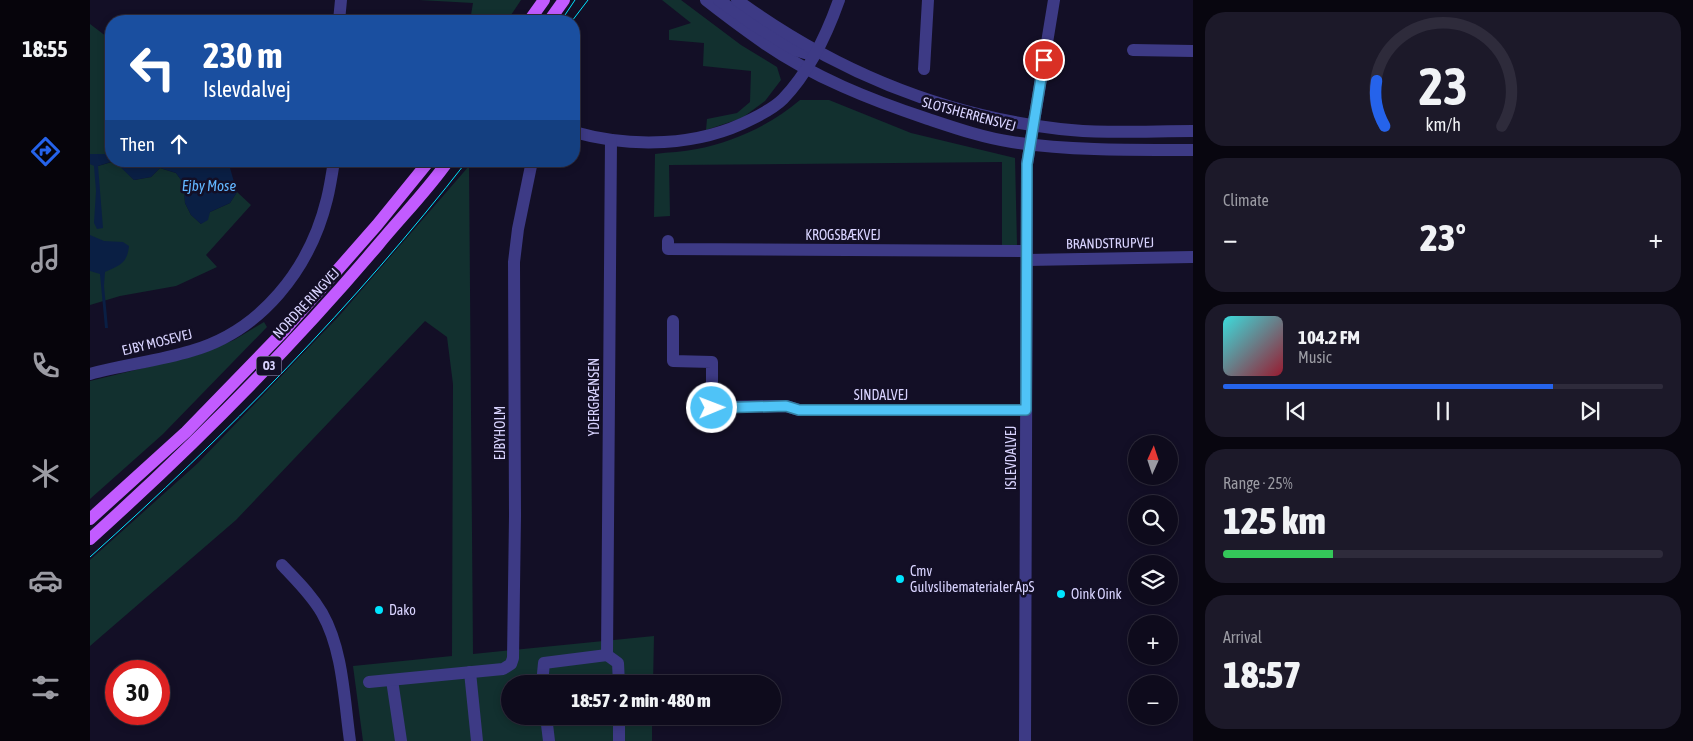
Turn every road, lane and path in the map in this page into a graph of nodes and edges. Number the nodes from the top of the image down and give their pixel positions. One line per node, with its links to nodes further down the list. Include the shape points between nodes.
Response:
1 (341, 0): 10 (street)
2 (544, 0): 11 (main road)
3 (564, 0): 12 (main road)
4 (706, 0): 16 (street, SLOTSHERRENSVEJ, via 765,44)
5 (719, 0): 14 (street, SLOTSHERRENSVEJ, via 795,50)
6 (736, 0): 14 (street, SLOTSHERRENSVEJ)
7 (840, 0): 14 (street)
8 (928, 0): 17 (street)
9 (1054, 0): 19 (street, ISLEVDALVEJ)
10 (340, 15)
11 (533, 15)
12 (553, 15)
13 (1133, 50): 15 (street)
14 (816, 51): 16 (street); 18 (street, SLOTSHERRENSVEJ, via 901,91)
15 (1193, 51)
16 (806, 68): 18 (street, SLOTSHERRENSVEJ, via 828,66 904,98); 22 (street, via 783,99 738,126 670,142); 23 (street, SLOTSHERRENSVEJ, via 896,109 952,127)
17 (924, 69)
18 (930, 100): 19 (street, SLOTSHERRENSVEJ)
19 (1034, 124): 20 (street, SLOTSHERRENSVEJ, via 1126,132); 23 (street, ISLEVDALVEJ)
20 (1193, 131)
21 (580, 133): 22 (street)
22 (611, 140): 38 (street, YDERGRÆNSEN)
23 (1030, 144): 24 (street, SLOTSHERRENSVEJ, via 1124,150); 30 (street, ISLEVDALVEJ)
24 (1193, 150)
25 (333, 167): 33 (street, EJBY MOSEVEJ, via 315,236 301,264 276,299 252,320 230,335 192,351)
26 (424, 167): 35 (main road, NORDRE RINGVEJ / O3, via 283,332 186,432)
27 (443, 167): 36 (main road, NORDRE RINGVEJ / O3, via 348,280 234,403)
28 (531, 167): 39 (street, EJBYHOLM, via 514,262 513,658 511,664 503,669)
29 (668, 241): 30 (street, KROGSBÆKVEJ, via 668,249)
30 (1026, 255): 31 (street, BRANDSTRUPVEJ); 34 (street, ISLEVDALVEJ)
31 (1193, 257)
32 (673, 321): 34 (street, SINDALVEJ, via 673,361 712,362 712,408)
33 (90, 374)
34 (1026, 410): 51 (street, ISLEVDALVEJ)
35 (90, 519)
36 (90, 539)
37 (282, 565): 46 (street, via 308,592 331,633)
38 (606, 655): 40 (street, via 544,663); 41 (street, via 618,663)
39 (470, 672): 42 (street, EJBYHOLM); 48 (street)
40 (543, 675)
41 (619, 675)
42 (392, 680): 43 (street, EJBYHOLM); 47 (street)
43 (369, 682)
44 (547, 725): 49 (street)
45 (619, 725): 50 (street)
46 (350, 741)
47 (401, 741)
48 (477, 741)
49 (548, 741)
50 (619, 741)
51 (1025, 741)

